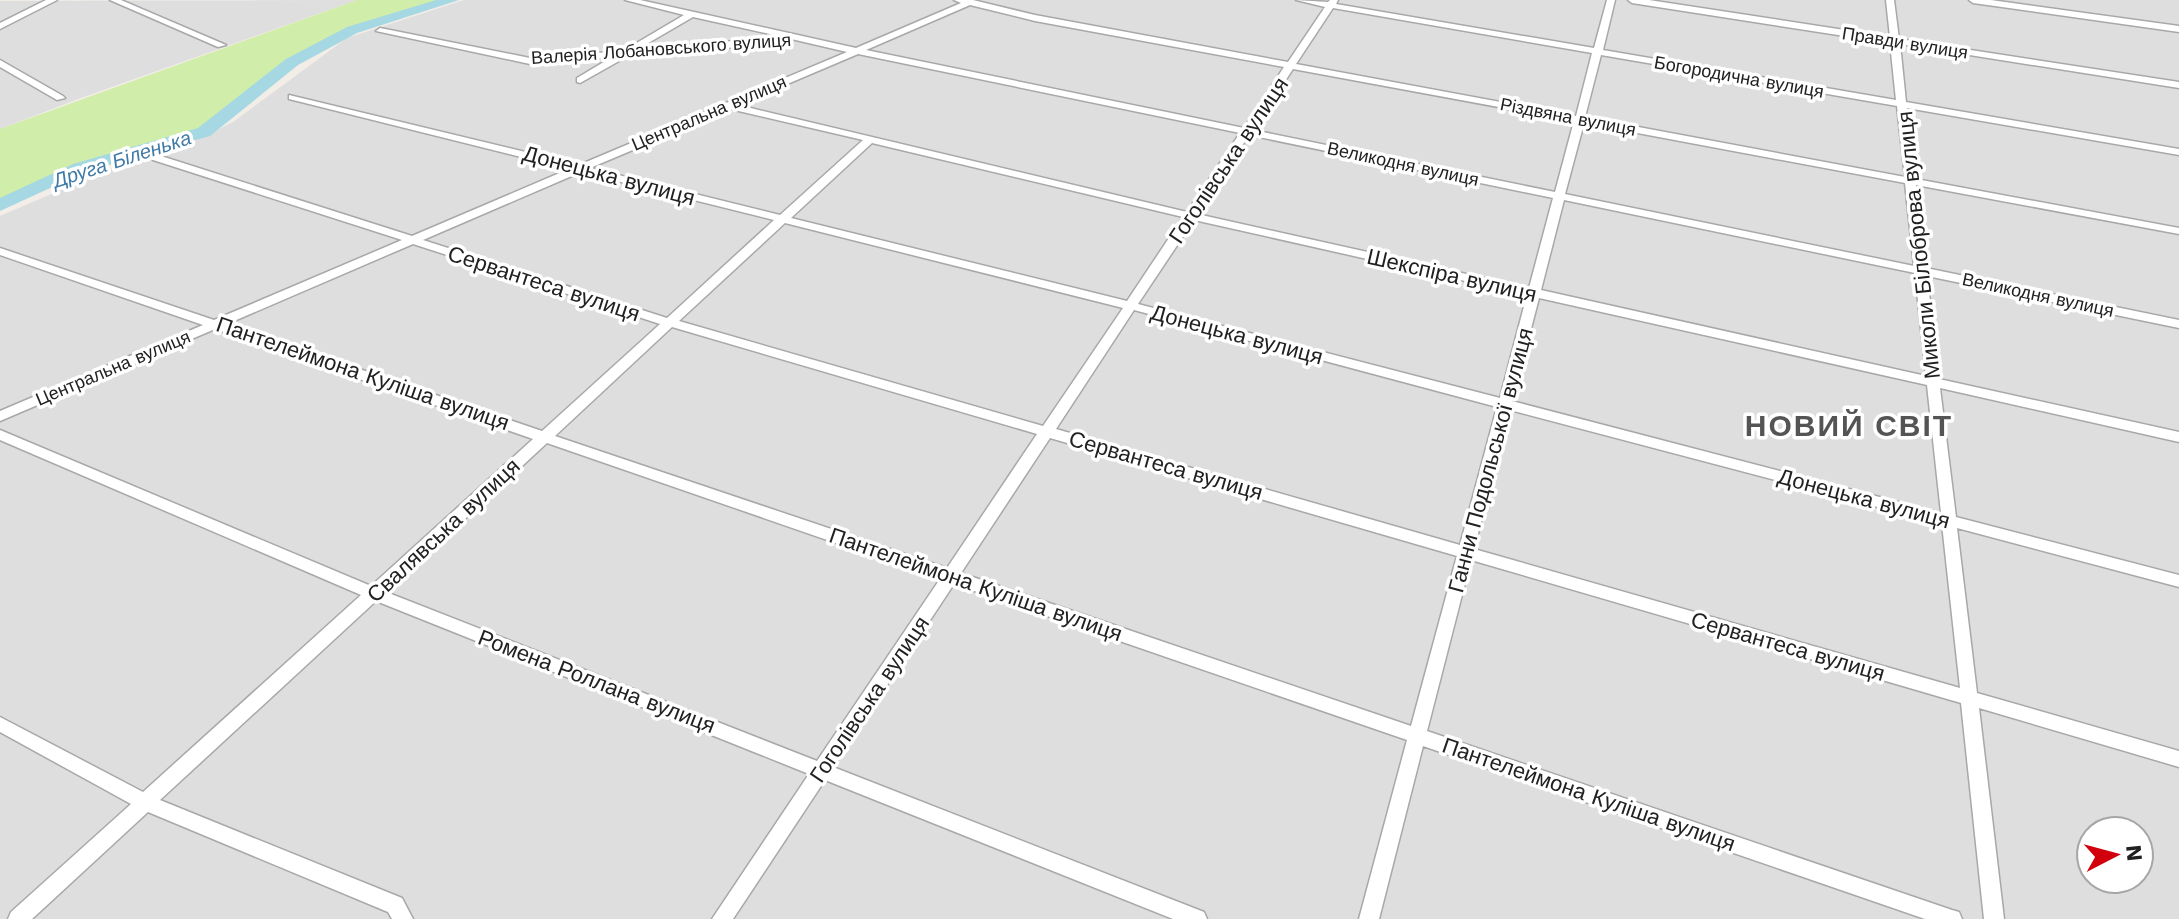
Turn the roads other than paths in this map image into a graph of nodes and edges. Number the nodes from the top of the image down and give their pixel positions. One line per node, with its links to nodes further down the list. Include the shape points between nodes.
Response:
1 (53, 0): 12 (street)
2 (114, 0): 17 (street)
3 (629, 0): 11 (street, Великодня вулиця)
4 (966, 0): 18 (street, Центральна вулиця); 22 (street, Різдвяна вулиця, via 1035,18)
5 (1300, 0): 10 (street, Богородична вулиця)
6 (1611, 0): 20 (street, Ганни Подольської вулиця)
7 (1632, 0): 16 (street, Правди вулиця)
8 (1890, 0): 16 (street, Миколи Білоброва вулиця)
9 (1973, 0): 13 (street)
10 (1333, 3): 20 (street, Богородична вулиця); 22 (street, Гоголівська вулиця)
11 (690, 15): 15 (street, Великодня вулиця); 19 (street)
12 (0, 26)
13 (2179, 29)
14 (380, 31): 19 (street, Валерія Лобановського вулиця, via 530,61)
15 (801, 39): 18 (street, Великодня вулиця); 19 (street, Валерія Лобановського вулиця)
16 (1895, 42): 24 (street, Правди вулиця); 28 (street, Миколи Білоброва вулиця)
17 (221, 45)
18 (858, 50): 27 (street, Центральна вулиця); 30 (street, Великодня вулиця)
19 (631, 52): 23 (street)
20 (1597, 53): 28 (street, Богородична вулиця); 29 (street, Ганни Подольської вулиця)
21 (0, 63): 26 (street)
22 (1291, 65): 29 (street, Різдвяна вулиця); 30 (street, Гоголівська вулиця)
23 (580, 80)
24 (2179, 85)
25 (292, 97): 34 (street, Донецька вулиця)
26 (60, 98)
27 (727, 105): 31 (street, Шекспіра вулиця); 34 (street, Центральна вулиця)
28 (1902, 105): 32 (street, Богородична вулиця); 35 (street, Миколи Білоброва вулиця)
29 (1580, 119): 35 (street, Різдвяна вулиця); 36 (street, Ганни Подольської вулиця)
30 (1247, 132): 36 (street, Великодня вулиця); 37 (street, Гоголівська вулиця)
31 (868, 141): 37 (street, Шекспіра вулиця); 38 (street, Свалявська вулиця)
32 (2179, 152)
33 (157, 158): 40 (street, Сервантеса вулиця)
34 (581, 167): 38 (street, Донецька вулиця); 40 (street, Центральна вулиця)
35 (1910, 181): 39 (street, Різдвяна вулиця); 42 (street, Миколи Білоброва вулиця)
36 (1559, 196): 42 (street, Великодня вулиця); 43 (street, Ганни Подольської вулиця)
37 (1191, 216): 43 (street, Шекспіра вулиця); 44 (street, Гоголівська вулиця)
38 (782, 221): 44 (street, Донецька вулиця); 46 (street, Свалявська вулиця)
39 (2179, 231)
40 (413, 241): 45 (street, Центральна вулиця); 46 (street, Сервантеса вулиця)
41 (0, 251): 45 (street, Пантелеймона Куліша вулиця)
42 (1921, 271): 47 (street, Великодня вулиця); 48 (street, Миколи Білоброва вулиця)
43 (1534, 293): 48 (street, Шекспіра вулиця); 49 (street, Ганни Подольської вулиця)
44 (1131, 306): 49 (street, Донецька вулиця); 51 (street, Гоголівська вулиця)
45 (220, 323): 50 (street, Центральна вулиця); 53 (street, Пантелеймона Куліша вулиця, via 314,360)
46 (671, 323): 51 (street, Сервантеса вулиця); 53 (street, Свалявська вулиця)
47 (2179, 324)
48 (1933, 382): 54 (street, Шекспіра вулиця); 55 (street, Миколи Білоброва вулиця)
49 (1505, 404): 55 (street, Донецька вулиця); 56 (street, Ганни Подольської вулиця)
50 (0, 416)
51 (1048, 430): 56 (street, Сервантеса вулиця); 57 (street, Гоголівська вулиця)
52 (0, 435): 59 (street, Ромена Роллана вулиця)
53 (546, 435): 57 (street, Пантелеймона Куліша вулиця); 59 (street, Свалявська вулиця)
54 (2179, 437)
55 (1949, 521): 58 (street, Донецька вулиця); 60 (street, Миколи Білоброва вулиця)
56 (1466, 552): 60 (street, Сервантеса вулиця); 62 (street, Ганни Подольської вулиця)
57 (950, 577): 62 (street, Пантелеймона Куліша вулиця); 64 (street, Гоголівська вулиця)
58 (2179, 581)
59 (374, 594): 64 (street, Ромена Роллана вулиця); 65 (street, Свалявська вулиця)
60 (1969, 698): 63 (street, Сервантеса вулиця); 72 (street, Миколи Білоброва вулиця)
61 (0, 724): 65 (street)
62 (1416, 734): 70 (street, Ганни Подольської вулиця); 71 (street, Пантелеймона Куліша вулиця)
63 (2179, 759)
64 (822, 770): 68 (street, Гоголівська вулиця); 69 (street, Ромена Роллана вулиця)
65 (146, 803): 66 (street, Свалявська вулиця); 67 (street, via 395,905)
66 (18, 919)
67 (403, 919)
68 (722, 919)
69 (1197, 919)
70 (1369, 919)
71 (1952, 919)
72 (1994, 919)

